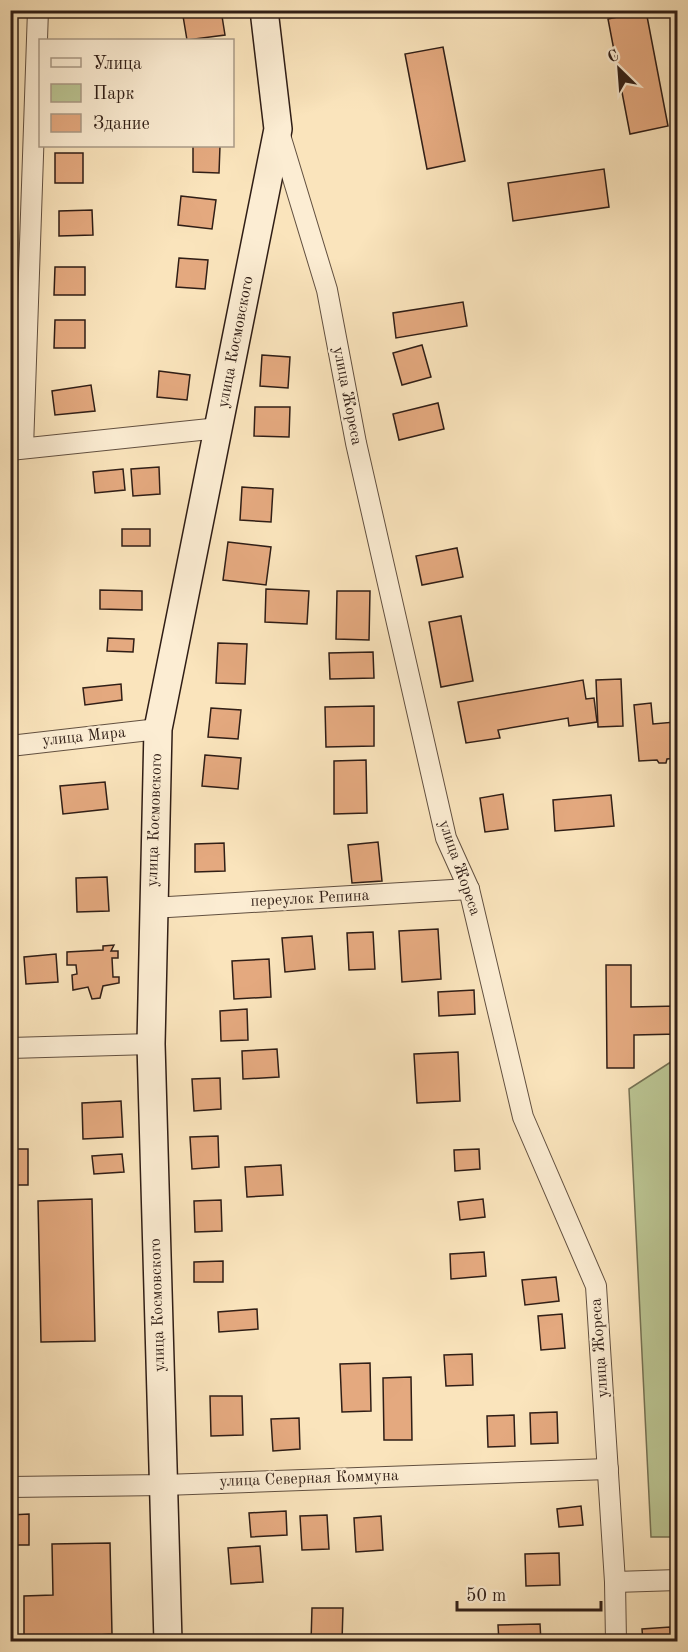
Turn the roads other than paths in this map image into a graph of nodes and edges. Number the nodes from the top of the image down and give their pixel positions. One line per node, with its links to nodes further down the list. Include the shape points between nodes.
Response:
1 (38, 10): 5 (street)
2 (264, 10): 3 (main road, улица Космовского)
3 (278, 129): 4 (main road, улица Космовского); 8 (street, улица Жореса, via 327,290 356,443 446,838)
4 (219, 428): 5 (street); 6 (main road, улица Космовского)
5 (17, 449)
6 (158, 729): 7 (street, улица Мира); 9 (main road, улица Космовского)
7 (10, 746)
8 (469, 889): 9 (street, переулок Репина); 12 (street, улица Жореса, via 523,1117 596,1286)
9 (152, 908): 10 (main road, улица Космовского)
10 (151, 1044): 11 (street); 13 (main road, улица Космовского)
11 (10, 1048)
12 (608, 1469): 13 (street, улица Северная Коммуна); 16 (street, улица Жореса)
13 (164, 1485): 14 (street, улица Северная Коммуна); 17 (main road, улица Космовского)
14 (10, 1487)
15 (678, 1580): 16 (street)
16 (615, 1582): 18 (street, улица Жореса)
17 (168, 1641)
18 (616, 1641)

